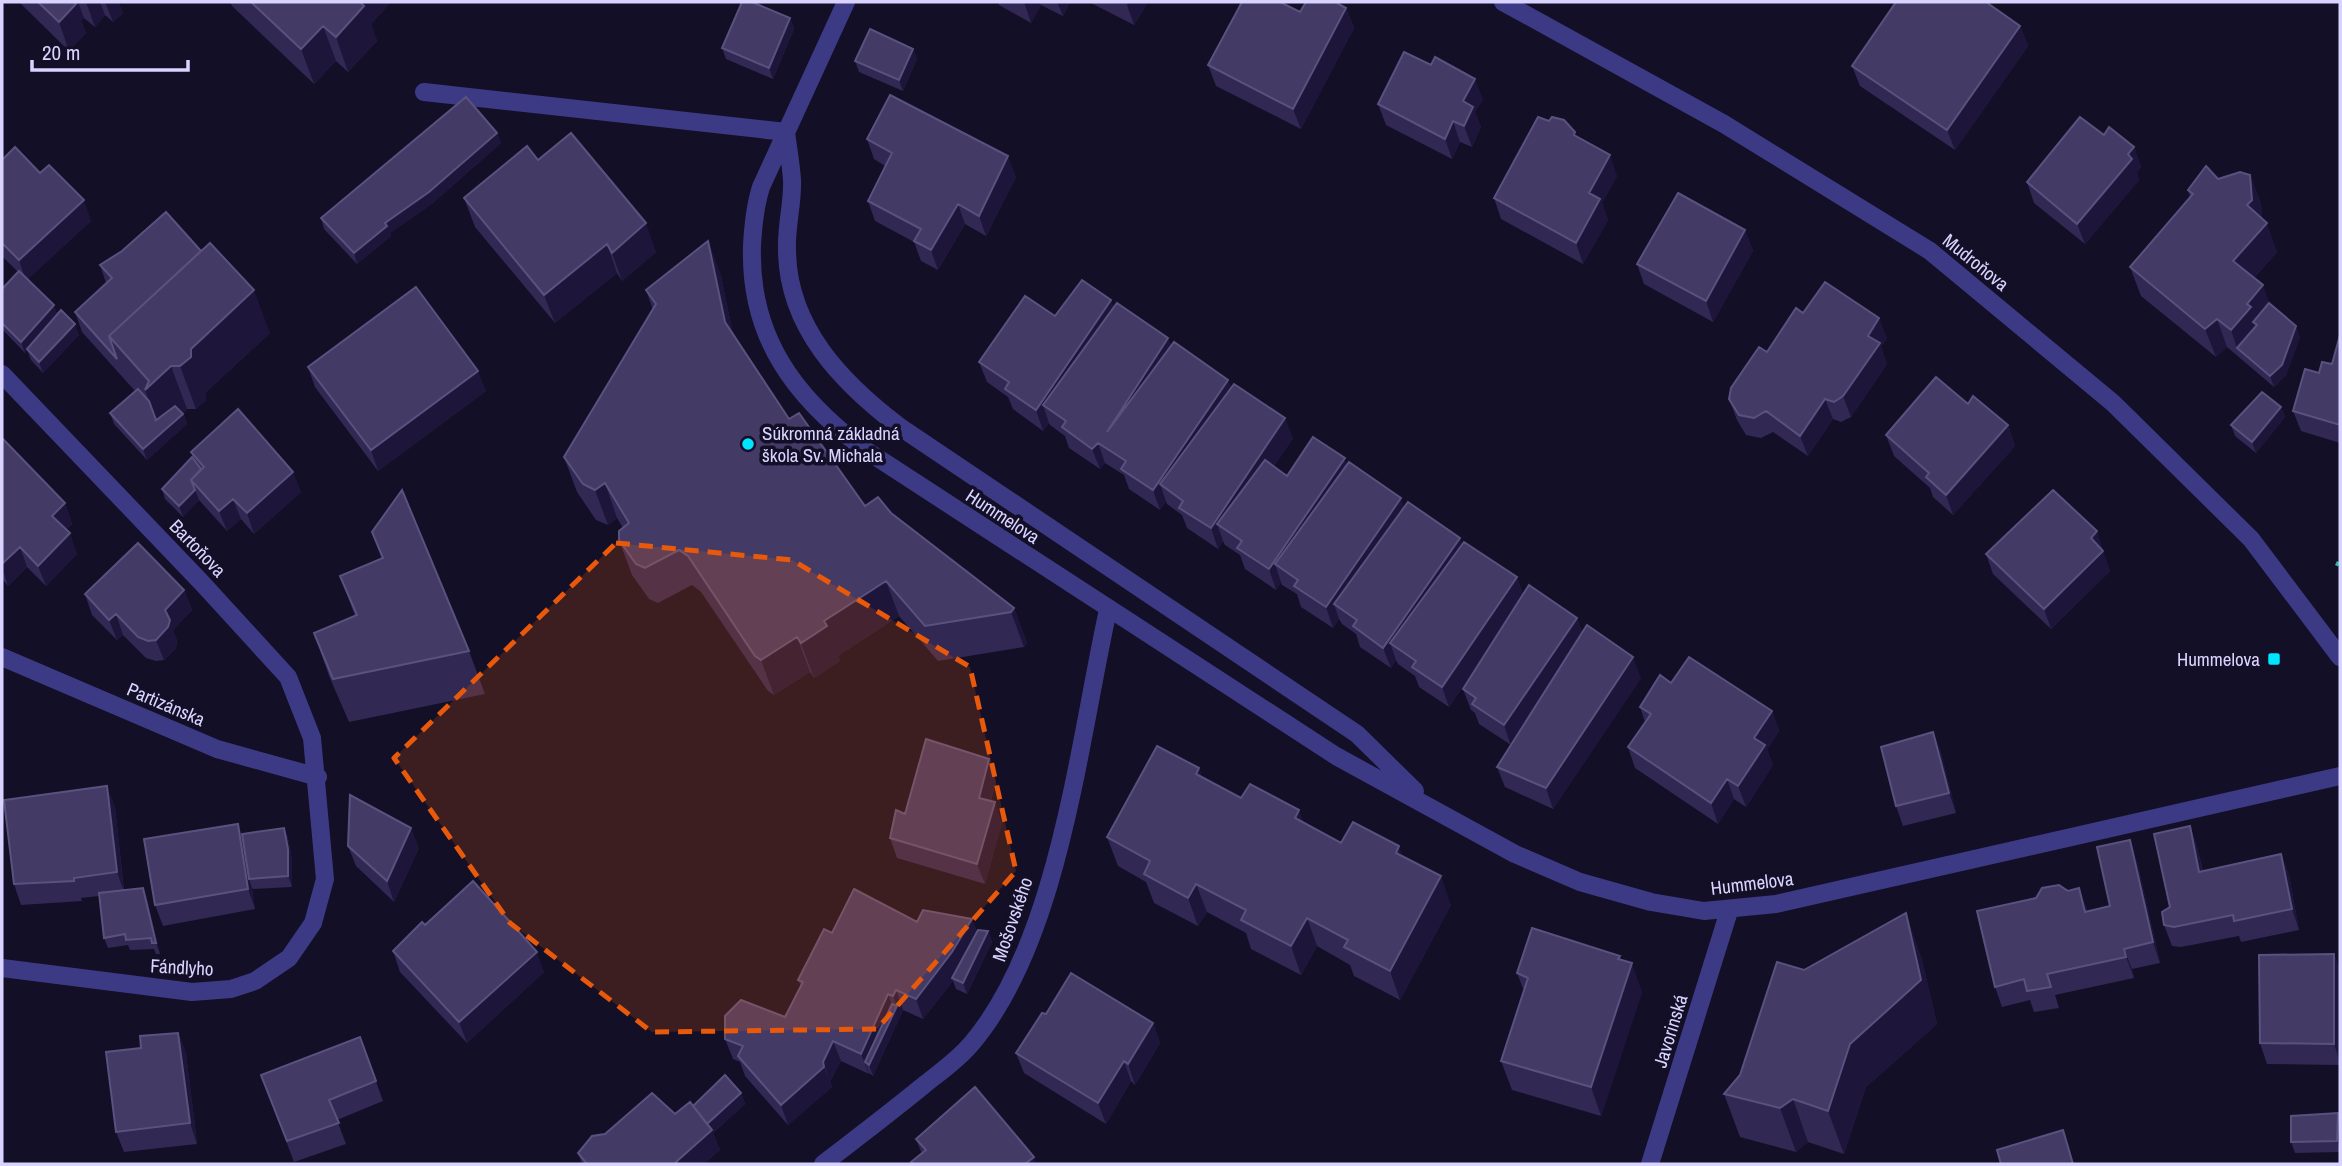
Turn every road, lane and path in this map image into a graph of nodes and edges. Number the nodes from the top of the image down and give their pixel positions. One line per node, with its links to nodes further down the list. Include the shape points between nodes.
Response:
1 (846, 2): 4 (street, Hummelova)
2 (1503, 2): 8 (street, Mudroňova, via 1724,124 1930,251 2113,403 2232,520 2286,582)
3 (424, 92): 4 (street)
4 (786, 132): 6 (street, Hummelova, via 758,196 751,267 760,316 785,371 857,444); 11 (street, Hummelova, via 792,182 786,248 791,288 811,335 851,388 900,427 1357,734)
5 (2, 374): 10 (street, Bartoňova, via 281,667 297,694 312,738)
6 (1108, 610): 11 (street, Hummelova, via 1336,756); 14 (street, Mošovského, via 1056,854 1031,938 1010,986 957,1059)
7 (2, 657): 10 (street, Partizánska, via 217,748)
8 (2340, 657)
9 (2340, 776): 12 (street, Hummelova)
10 (318, 777): 13 (street, Fándlyho, via 323,892 301,943 265,975 231,989 192,992)
11 (1430, 806): 12 (street, Hummelova, via 1515,854 1580,882 1651,902)
12 (1729, 911): 15 (street, Javorinská)
13 (2, 968)
14 (823, 1164)
15 (1650, 1164)

